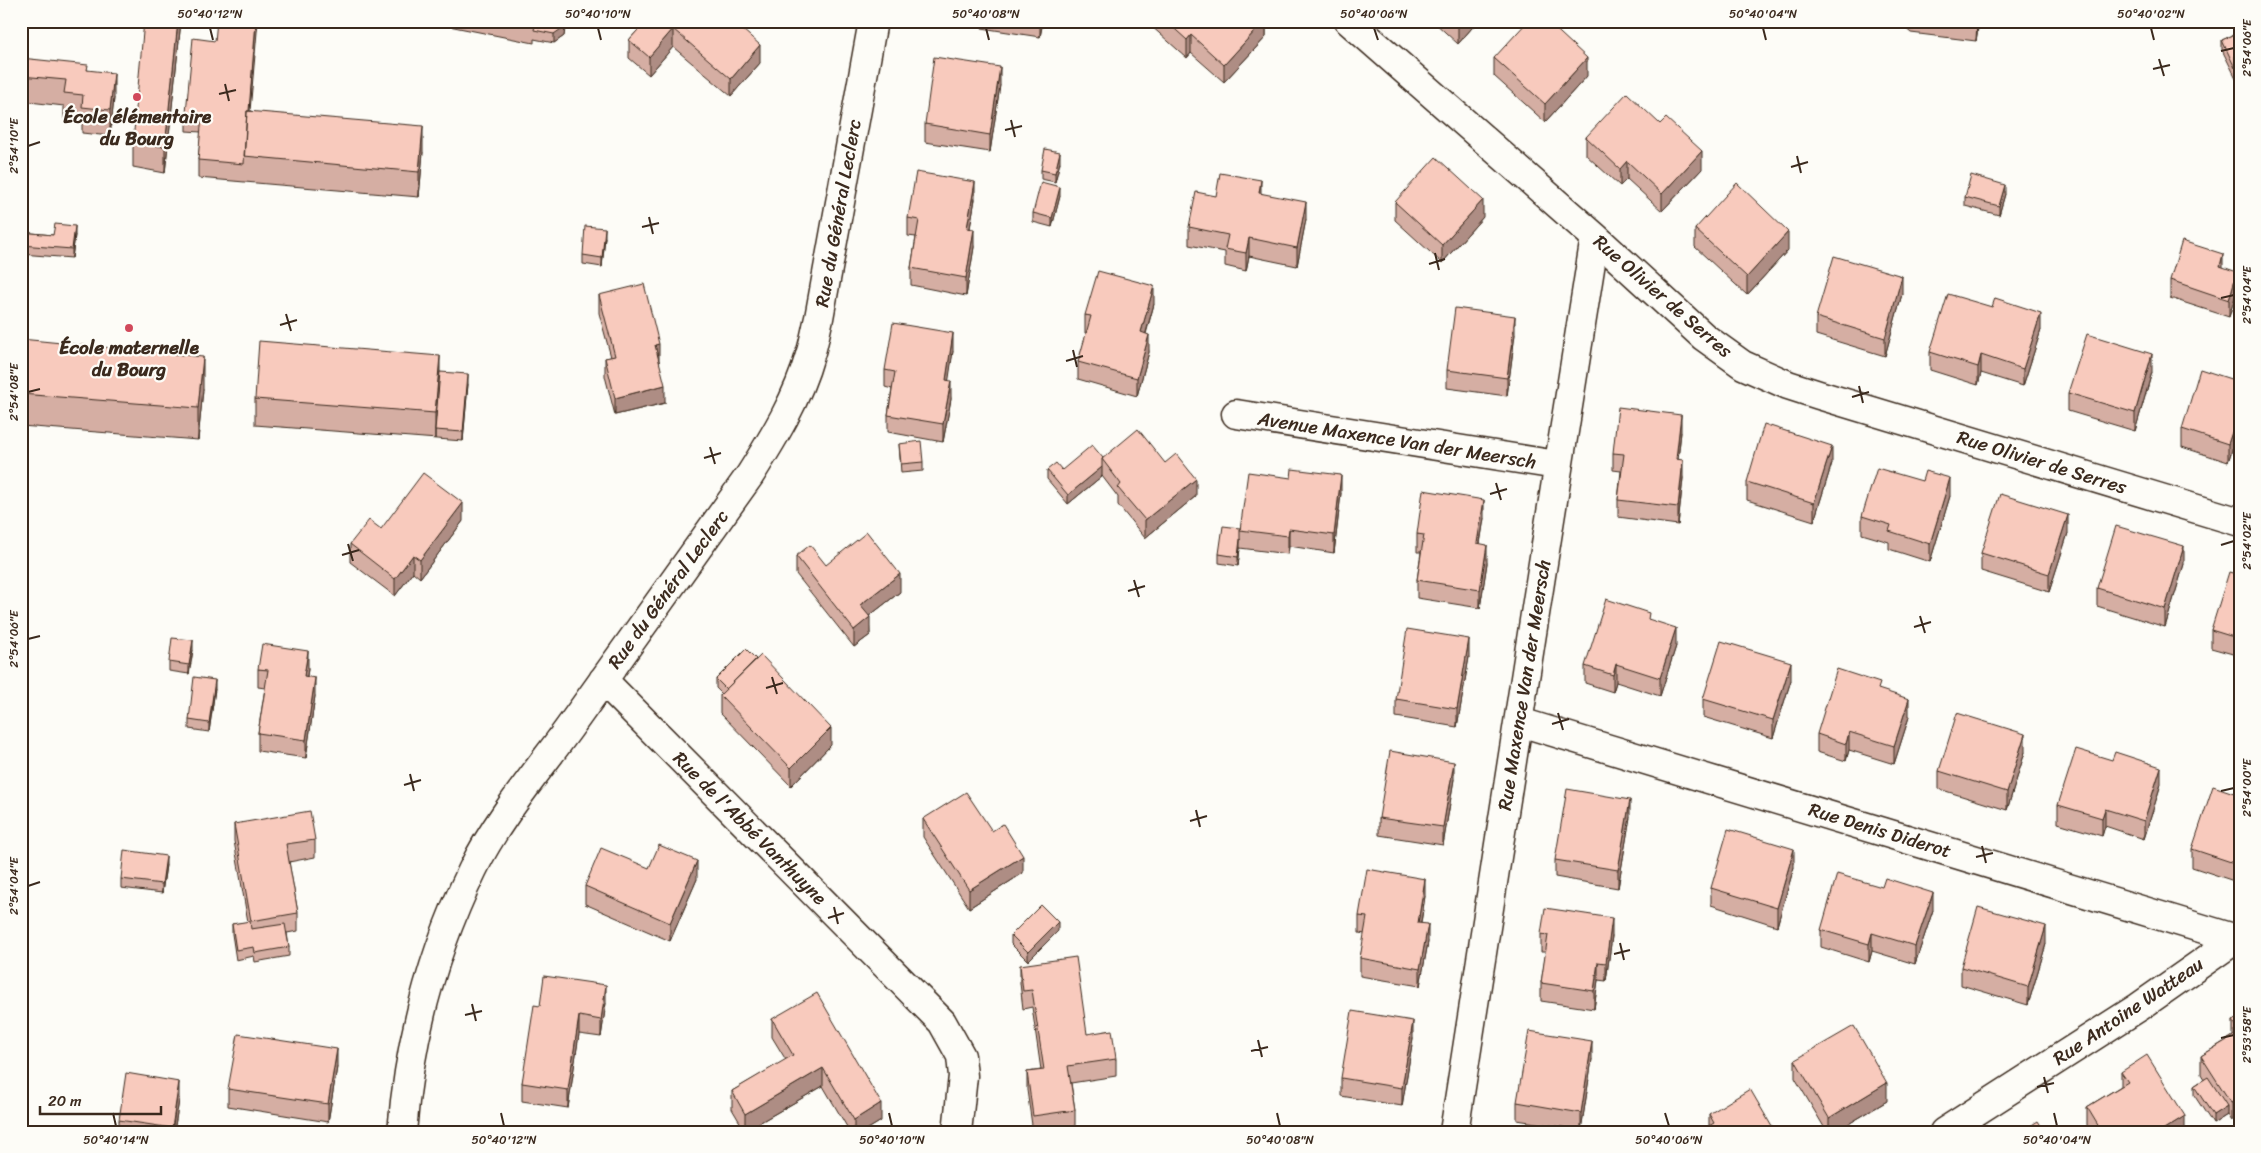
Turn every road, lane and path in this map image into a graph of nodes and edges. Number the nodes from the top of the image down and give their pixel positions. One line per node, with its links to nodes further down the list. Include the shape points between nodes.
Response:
1 (873, 21): 7 (street, Rue du Général Leclerc, via 826,283 810,356 801,379 750,475)
2 (1349, 21): 3 (street, Rue Olivier de Serres)
3 (1595, 238): 5 (street, Rue Maxence Van der Meersch); 6 (street, Rue Olivier de Serres, via 1704,337 1743,365 1762,374 1819,396)
4 (1236, 414): 5 (street, Avenue Maxence Van der Meersch)
5 (1557, 465): 8 (street, Rue Maxence Van der Meersch)
6 (2240, 522)
7 (603, 680): 10 (street, Rue du Général Leclerc, via 510,809 473,868 445,933 424,998); 11 (street, Rue de l'Abbé Vanthuyne, via 942,1022 961,1056 963,1076)
8 (1520, 722): 9 (street, Rue Denis Diderot); 12 (street, Rue Maxence Van der Meersch)
9 (2238, 939): 13 (street, Rue Antoine Watteau, via 2139,1007)
10 (402, 1132)
11 (956, 1132)
12 (1454, 1132)
13 (1944, 1132)

